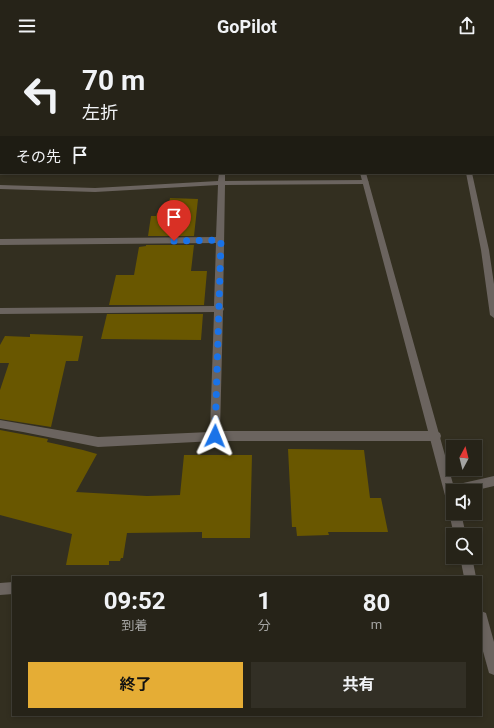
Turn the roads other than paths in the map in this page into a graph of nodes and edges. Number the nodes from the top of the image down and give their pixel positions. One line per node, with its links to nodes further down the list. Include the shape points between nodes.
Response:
1 (222, 174): 4 (street)
2 (470, 174): 10 (street, via 486,250)
3 (364, 178): 4 (street); 13 (street)
4 (222, 184): 5 (street, via 95,190); 6 (street)
5 (0, 186)
6 (221, 240): 7 (street); 8 (street)
7 (0, 242)
8 (220, 309): 9 (street); 12 (street)
9 (0, 311)
10 (494, 316)
11 (0, 424): 12 (street, via 98,442)
12 (215, 436): 13 (street)
13 (436, 436): 15 (street)
14 (494, 481): 16 (street)
15 (448, 484)
16 (479, 484)
17 (467, 564): 18 (street)
18 (470, 576)
19 (12, 588): 20 (street)
20 (0, 589)
21 (482, 622): 22 (street)
22 (494, 668)

